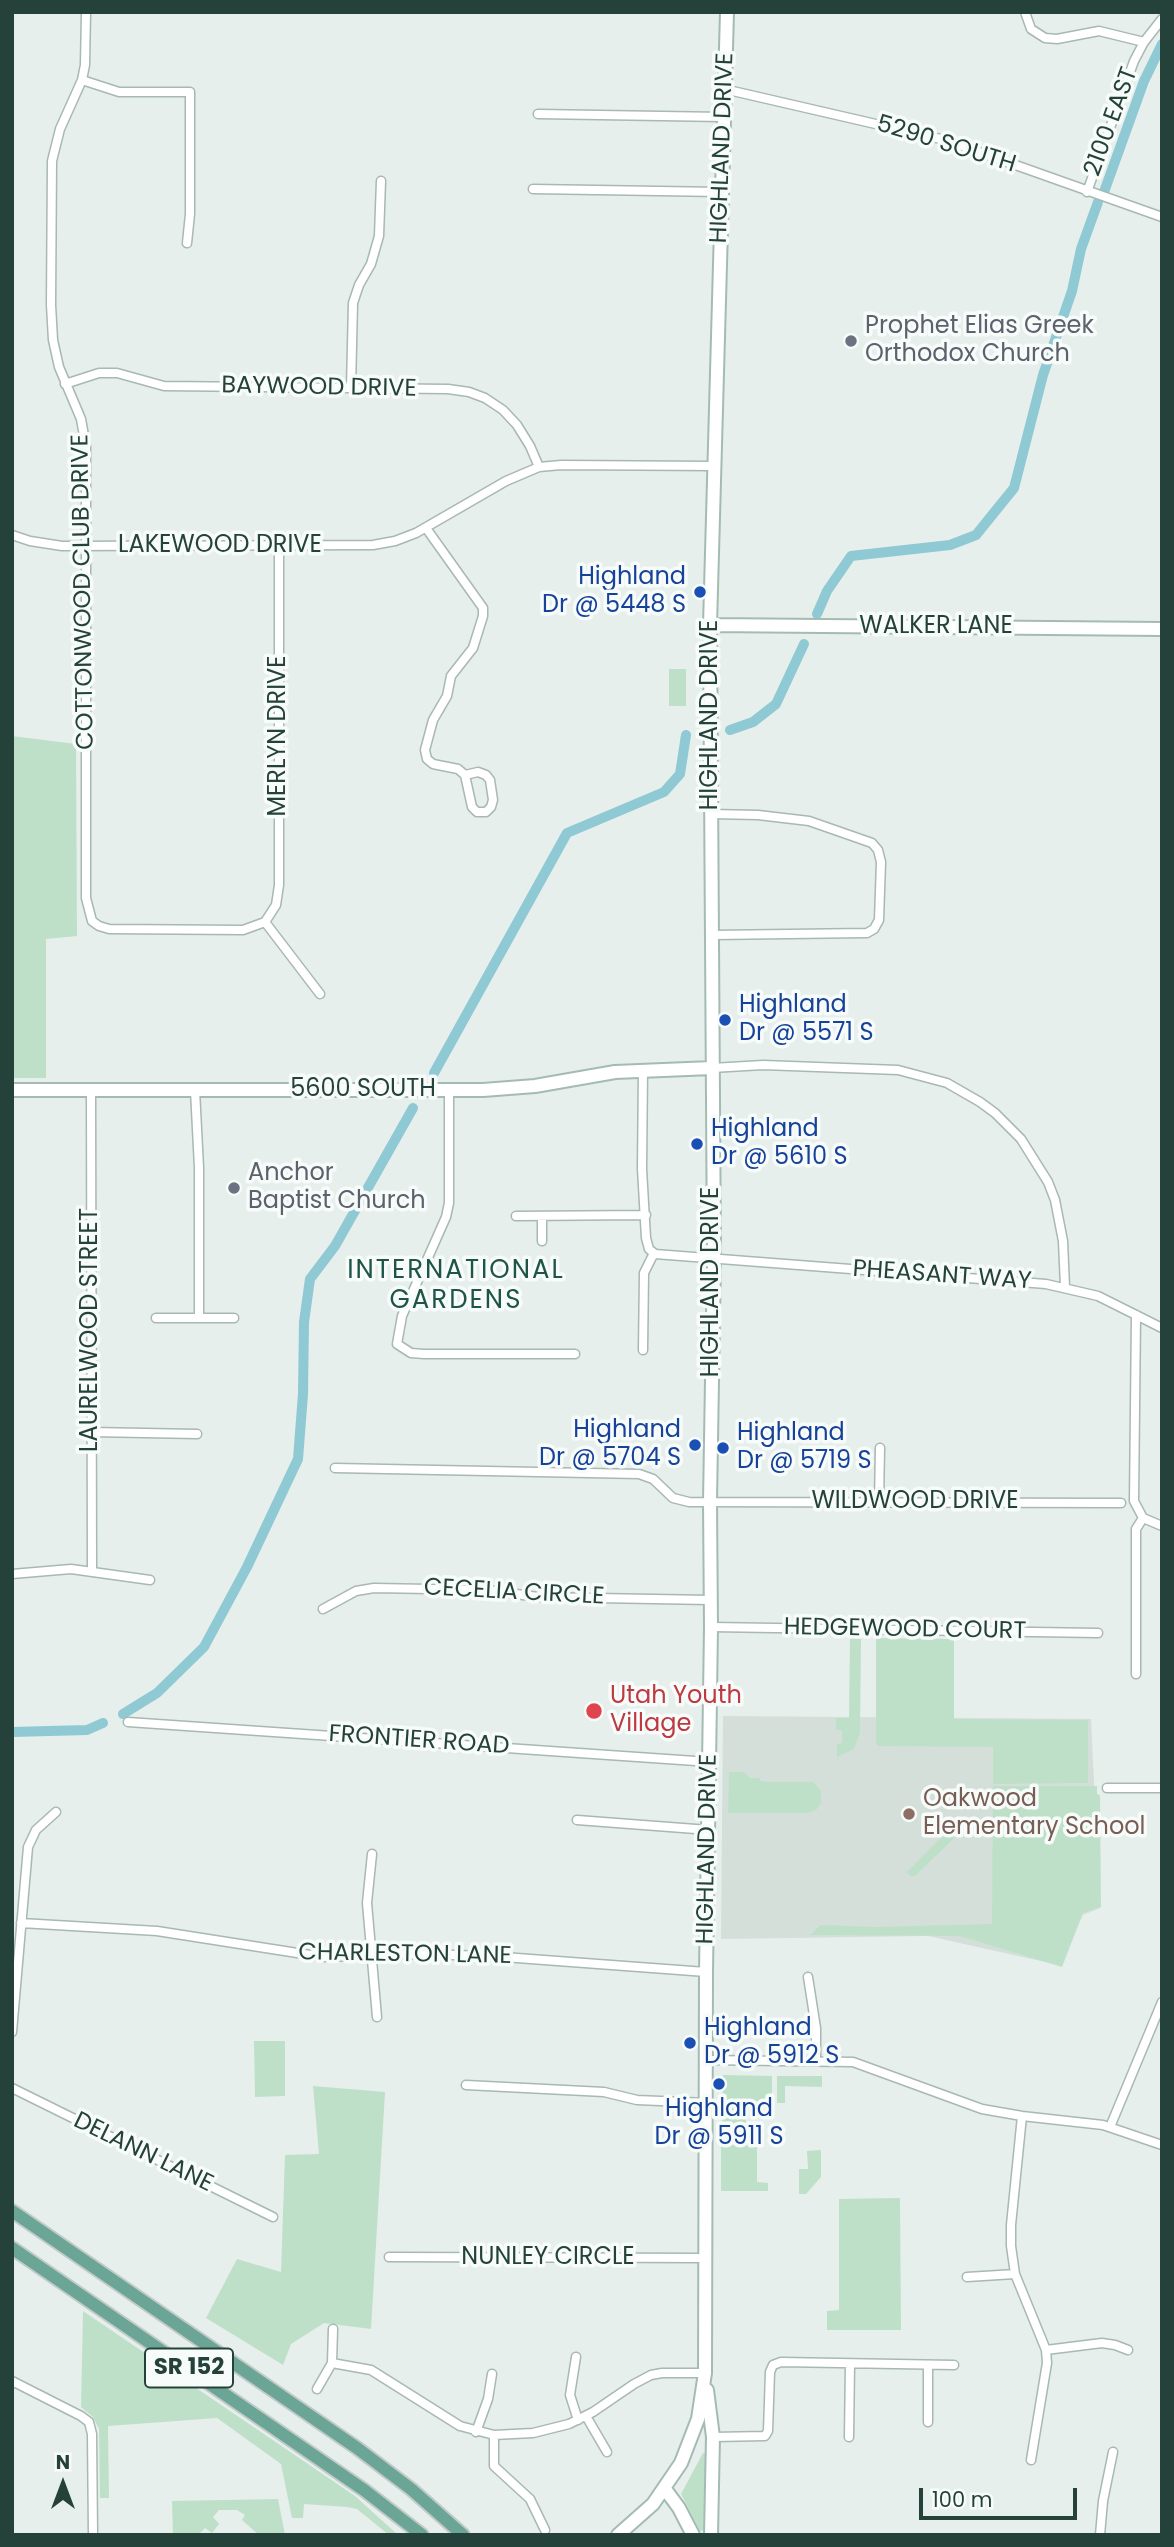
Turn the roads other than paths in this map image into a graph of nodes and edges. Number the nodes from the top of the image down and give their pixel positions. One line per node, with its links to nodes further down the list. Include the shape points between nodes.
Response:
1 (86, 12): 6 (street, COTTONWOOD CLUB DRIVE)
2 (727, 12): 7 (main road, HIGHLAND DRIVE)
3 (1025, 12): 5 (street, via 1031,29 1045,38 1099,31)
4 (1162, 19): 5 (street, 2100 EAST)
5 (1143, 42): 12 (street, 2100 EAST)
6 (82, 79): 15 (street, via 119,92 190,92); 16 (street, COTTONWOOD CLUB DRIVE, via 58,137 51,176 52,323)
7 (724, 89): 9 (main road, HIGHLAND DRIVE); 12 (street, 5290 SOUTH, via 946,140)
8 (538, 114): 9 (street)
9 (723, 117): 13 (main road, HIGHLAND DRIVE)
10 (381, 181): 17 (street, via 379,236 353,303)
11 (533, 189): 13 (street)
12 (1087, 191): 14 (street, 5290 SOUTH)
13 (722, 192): 18 (main road, HIGHLAND DRIVE)
14 (1162, 217)
15 (187, 243)
16 (65, 384): 17 (street, BAYWOOD DRIVE, via 99,373 117,373 164,386); 22 (street, COTTONWOOD CLUB DRIVE, via 85,431)
17 (351, 388): 19 (street, BAYWOOD DRIVE, via 448,389 485,398 517,425)
18 (713, 466): 19 (street, LAKEWOOD DRIVE); 24 (main road, HIGHLAND DRIVE)
19 (539, 467): 20 (street, LAKEWOOD DRIVE)
20 (426, 528): 23 (street, LAKEWOOD DRIVE, via 373,545); 26 (street, via 483,608 473,649 451,676 425,746 429,762)
21 (12, 535): 22 (street, LAKEWOOD DRIVE, via 51,545)
22 (86, 546): 23 (street, LAKEWOOD DRIVE); 28 (street, COTTONWOOD CLUB DRIVE, via 86,898 92,920 109,929 243,930)
23 (279, 546): 28 (street, MERLYN DRIVE, via 279,885 276,905)
24 (710, 625): 25 (main road, WALKER LANE); 27 (main road, HIGHLAND DRIVE)
25 (1162, 629)
26 (465, 775): 26 (street, via 481,772 488,777 492,804 486,812 471,807)
27 (711, 814): 29 (main road, HIGHLAND DRIVE); 29 (street, via 809,821 872,843 881,862 879,920 867,933)
28 (265, 922): 30 (street)
29 (712, 934): 31 (main road, HIGHLAND DRIVE)
30 (320, 994)
31 (712, 1068): 32 (main road, 5600 SOUTH); 42 (main road, HIGHLAND DRIVE); 43 (street, via 763,1065 898,1070 947,1083 980,1102 1021,1139 1048,1182 1063,1241)
32 (643, 1070): 36 (main road, 5600 SOUTH, via 515,1089); 37 (street)
33 (12, 1090): 34 (main road, 5600 SOUTH)
34 (91, 1090): 35 (main road, 5600 SOUTH); 51 (street, LAURELWOOD STREET)
35 (195, 1090): 36 (main road, 5600 SOUTH); 46 (street)
36 (449, 1091): 50 (street, via 446,1217 401,1316 397,1345 424,1354)
37 (646, 1215): 39 (street); 41 (street, via 646,1241)
38 (516, 1216): 39 (street)
39 (542, 1216): 40 (street)
40 (542, 1241)
41 (654, 1253): 42 (street, PHEASANT WAY); 49 (street, via 643,1276)
42 (714, 1258): 43 (street, PHEASANT WAY); 55 (main road, HIGHLAND DRIVE)
43 (1065, 1287): 44 (street, PHEASANT WAY, via 1098,1296)
44 (1136, 1315): 48 (street, PHEASANT WAY); 58 (street, via 1134,1501)
45 (156, 1318): 46 (street)
46 (199, 1318): 47 (street)
47 (234, 1318)
48 (1162, 1328)
49 (643, 1350)
50 (575, 1354)
51 (91, 1432): 52 (street); 60 (street, LAURELWOOD STREET)
52 (197, 1434)
53 (880, 1448): 56 (street)
54 (335, 1468): 55 (street, WILDWOOD DRIVE, via 639,1474 653,1479 678,1500)
55 (709, 1502): 56 (street, WILDWOOD DRIVE); 63 (main road, HIGHLAND DRIVE)
56 (880, 1502): 57 (street, WILDWOOD DRIVE)
57 (1121, 1503)
58 (1143, 1518): 59 (street); 67 (street, via 1136,1529)
59 (1162, 1526)
60 (92, 1570): 61 (street); 62 (street)
61 (12, 1574)
62 (150, 1580)
63 (711, 1600): 64 (street, CECELIA CIRCLE, via 374,1588 356,1591); 65 (main road, HIGHLAND DRIVE)
64 (323, 1609)
65 (711, 1627): 66 (street, HEDGEWOOD COURT); 69 (main road, HIGHLAND DRIVE)
66 (1098, 1633)
67 (1136, 1674)
68 (128, 1722): 69 (street, FRONTIER ROAD)
69 (710, 1762): 74 (main road, HIGHLAND DRIVE)
70 (1107, 1788): 71 (street)
71 (1162, 1788)
72 (56, 1812): 76 (street, via 36,1830 28,1847)
73 (577, 1820): 74 (street)
74 (709, 1830): 78 (main road, HIGHLAND DRIVE)
75 (372, 1854): 77 (street, via 367,1892)
76 (21, 1923): 77 (street, CHARLESTON LANE, via 157,1931 316,1956); 82 (street)
77 (370, 1956): 78 (street, CHARLESTON LANE, via 490,1955); 81 (street)
78 (706, 1972): 83 (main road, HIGHLAND DRIVE)
79 (808, 1977): 84 (street)
80 (1162, 2002): 89 (street)
81 (377, 2017)
82 (12, 2032)
83 (707, 2060): 84 (street); 87 (main road, HIGHLAND DRIVE)
84 (816, 2060): 88 (street, via 861,2064 982,2109)
85 (466, 2085): 87 (street)
86 (12, 2088): 92 (street, DELANN LANE)
87 (707, 2103): 95 (main road, HIGHLAND DRIVE)
88 (1022, 2116): 89 (street); 96 (street, via 1011,2225)
89 (1110, 2127): 90 (street)
90 (1162, 2145)
91 (12, 2211): 123 (main road, SR 152, via 358,2448)
92 (273, 2217)
93 (12, 2248): 122 (main road, SR 152, via 364,2490)
94 (389, 2257): 95 (street, NUNLEY CIRCLE)
95 (707, 2258): 106 (main road, HIGHLAND DRIVE)
96 (1015, 2274): 97 (street); 99 (street)
97 (967, 2277)
98 (333, 2329): 102 (street)
99 (1046, 2350): 100 (street, via 1102,2343); 118 (street, via 1046,2376)
100 (1128, 2350)
101 (576, 2357): 110 (street, via 570,2390)
102 (332, 2363): 109 (street); 112 (street, via 376,2372)
103 (850, 2364): 104 (street); 114 (street, via 773,2365 765,2435); 115 (street)
104 (928, 2365): 105 (street); 111 (street)
105 (954, 2365)
106 (705, 2373): 110 (street, via 652,2375); 114 (main road); 119 (main road, HIGHLAND DRIVE, via 693,2435)
107 (492, 2374): 112 (street)
108 (12, 2381): 121 (street, via 89,2422)
109 (317, 2389)
110 (582, 2418): 113 (street, via 533,2433); 116 (street)
111 (928, 2422)
112 (476, 2432): 113 (street)
113 (494, 2435): 120 (street, via 496,2469 530,2499)
114 (713, 2437): 126 (main road)
115 (849, 2437)
116 (607, 2452)
117 (1113, 2452): 127 (street)
118 (1031, 2460)
119 (665, 2489): 124 (main road, HIGHLAND DRIVE); 125 (main road)
120 (545, 2530)
121 (93, 2535)
122 (422, 2535)
123 (463, 2535)
124 (618, 2535)
125 (694, 2535)
126 (710, 2535)
127 (1100, 2535)

